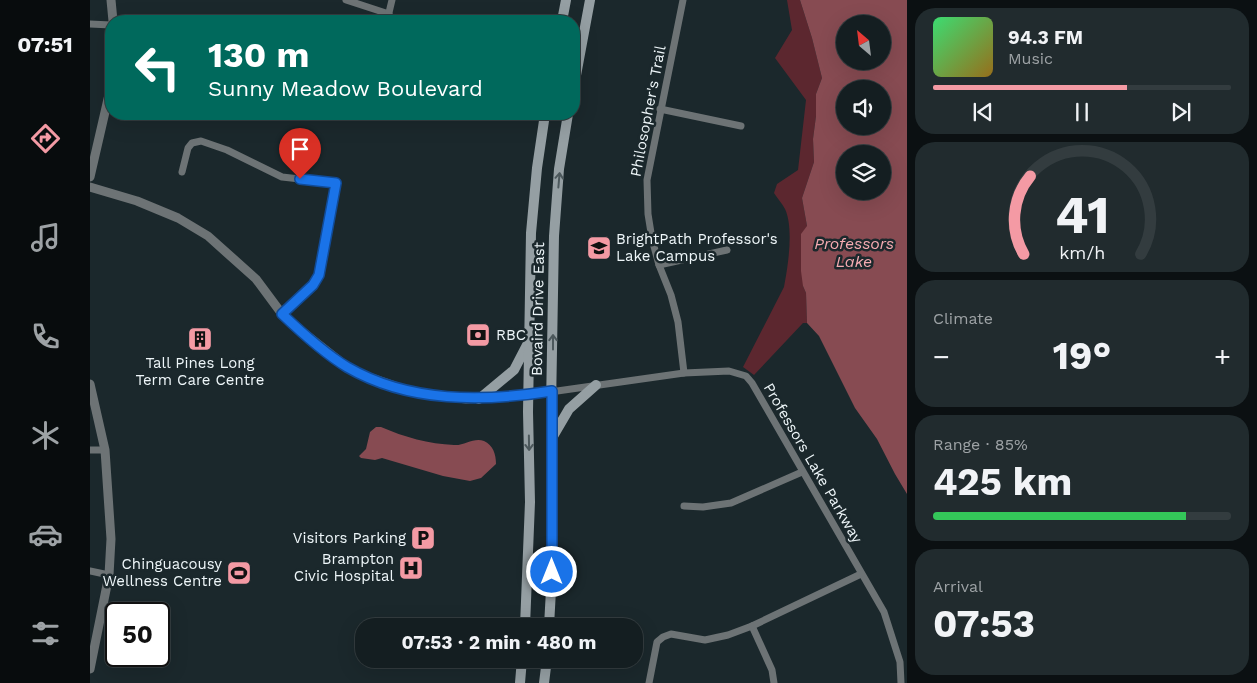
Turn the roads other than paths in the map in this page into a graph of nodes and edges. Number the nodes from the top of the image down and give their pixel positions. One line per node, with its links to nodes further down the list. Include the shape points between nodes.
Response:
1 (111, 0): 7 (street)
2 (346, 0): 8 (street)
3 (392, 0): 9 (street)
4 (566, 0): 10 (main road)
5 (590, 0): 13 (main road)
6 (683, 0): 14 (street, Philosopher's Trail)
7 (112, 15)
8 (381, 15)
9 (389, 15)
10 (563, 15)
11 (90, 24): 12 (street)
12 (105, 25)
13 (580, 54)
14 (660, 109): 18 (street); 23 (street, Philosopher's Trail, via 647,180 648,214)
15 (105, 112): 20 (street)
16 (544, 120): 25 (main road, Bovaird Drive East, via 531,233)
17 (567, 120): 29 (main road, Bovaird Drive East, one-way to 17, via 554,236)
18 (741, 126)
19 (182, 172): 24 (street, via 188,148 192,142 201,141 282,177 336,183 319,275 313,285)
20 (90, 177)
21 (90, 187): 24 (street, via 178,218 208,236 256,279)
22 (727, 250): 23 (street)
23 (659, 265): 26 (street, Philosopher's Trail, via 678,322)
24 (282, 314): 31 (street, via 346,366 366,376 412,392)
25 (529, 342): 30 (main road, Bovaird Drive East); 31 (main road, via 514,370)
26 (684, 373): 28 (street, Professors Lake Parkway); 35 (street, Professors Lake Parkway, via 730,371 746,376)
27 (90, 384): 34 (street)
28 (596, 385): 29 (street, Professors Lake Parkway); 32 (main road, via 569,408)
29 (552, 391): 30 (street, Professors Lake Parkway); 32 (main road, Bovaird Drive East)
30 (528, 394): 31 (street); 40 (main road, Bovaird Drive East, one-way to 40, via 530,502)
31 (479, 398)
32 (552, 439): 41 (main road, Bovaird Drive East, via 552,572)
33 (90, 450): 34 (street)
34 (105, 450): 39 (street, via 111,520)
35 (802, 472): 36 (street, via 731,503); 38 (street, Professors Lake Parkway)
36 (684, 506)
37 (90, 572): 39 (street)
38 (861, 574): 42 (street); 50 (street, Professors Lake Parkway, via 884,612 900,662)
39 (109, 575): 45 (street)
40 (525, 618)
41 (549, 618)
42 (752, 626): 48 (street, via 705,640 671,634 663,637 657,642); 49 (street, via 772,670)
43 (521, 668): 46 (main road)
44 (546, 668): 47 (main road)
45 (90, 669)
46 (520, 683)
47 (544, 683)
48 (649, 683)
49 (774, 683)
50 (901, 683)

